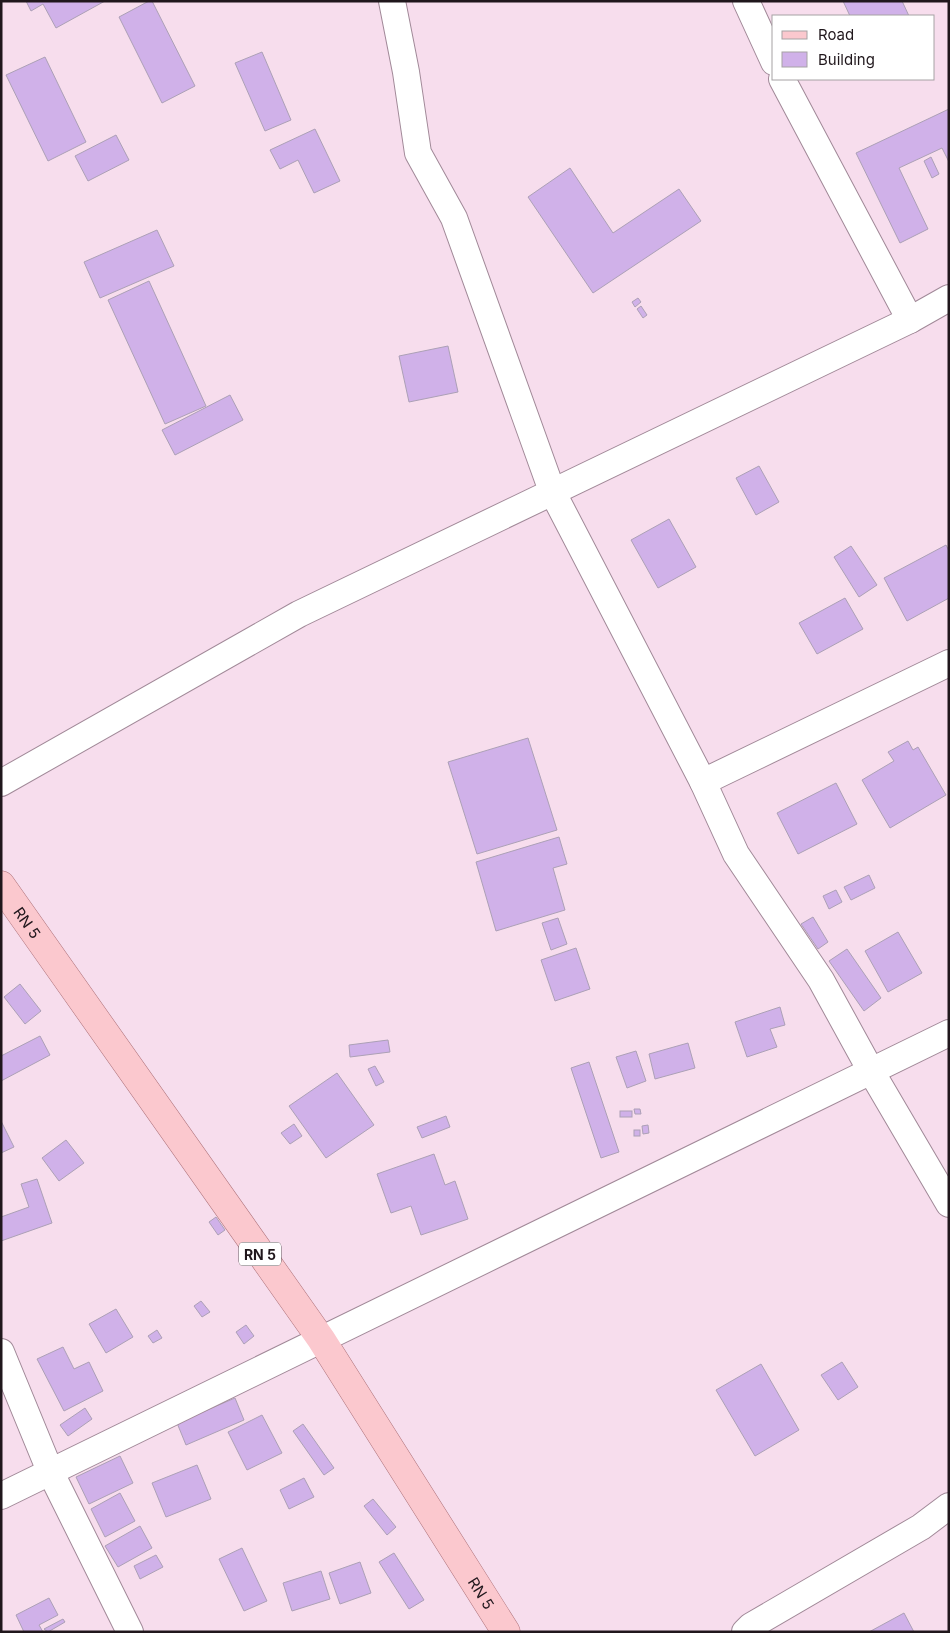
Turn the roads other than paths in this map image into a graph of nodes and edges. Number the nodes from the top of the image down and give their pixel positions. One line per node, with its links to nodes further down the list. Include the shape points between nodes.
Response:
1 (392, 1): 7 (street, via 418,153 454,218)
2 (746, 1): 3 (street)
3 (772, 58)
4 (783, 80): 6 (street)
5 (949, 298): 6 (street)
6 (910, 320): 7 (street)
7 (552, 491): 9 (street); 10 (street, via 300,614)
8 (949, 663): 9 (street)
9 (702, 782): 13 (street, via 736,854 822,980)
10 (1, 783)
11 (1, 886): 15 (main road, RN 5 / RN 5)
12 (949, 1032): 13 (street)
13 (871, 1071): 14 (street); 15 (street)
14 (949, 1204)
15 (320, 1339): 17 (street); 21 (main road, RN 5 / RN 5)
16 (1, 1352): 17 (street)
17 (50, 1471): 18 (street); 20 (street)
18 (1, 1496)
19 (949, 1506): 22 (street, via 921,1527)
20 (130, 1632)
21 (506, 1632)
22 (745, 1632)

